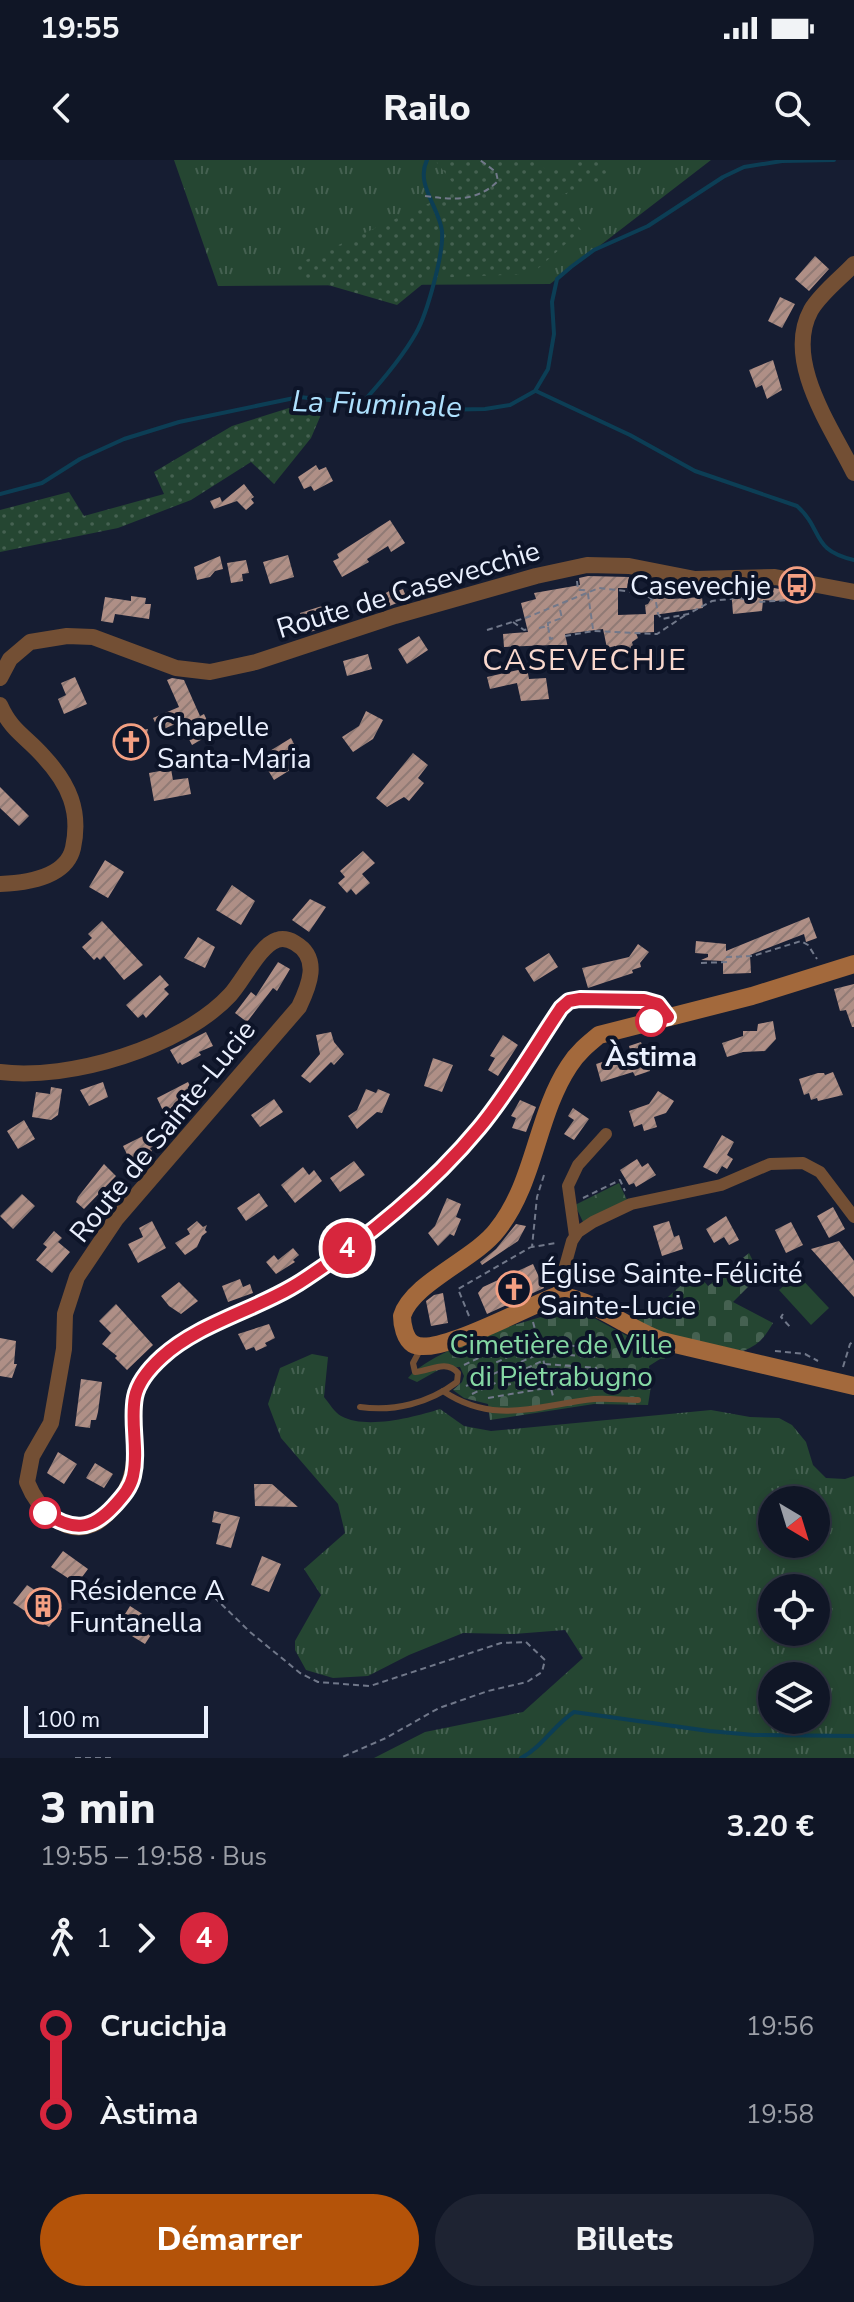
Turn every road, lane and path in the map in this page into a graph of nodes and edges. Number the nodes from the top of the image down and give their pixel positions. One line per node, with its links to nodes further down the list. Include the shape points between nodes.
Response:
1 (480, 160): 2 (path, via 496,172 498,181 491,188 473,198)
2 (425, 196)
3 (854, 264): 4 (street, via 812,309 804,342 807,380)
4 (854, 473)
5 (586, 592): 8 (path); 9 (path, via 599,588 643,593 656,602 662,619); 15 (path)
6 (854, 592): 18 (street, Route de Casevecchie, via 775,577 695,579 629,566 587,565 210,672 176,668 93,637 67,636 30,642 10,659)
7 (811, 598): 9 (path, via 712,601)
8 (559, 605): 10 (path); 11 (path, via 562,618)
9 (688, 614): 15 (path, via 657,634)
10 (513, 622): 13 (path); 14 (path)
11 (548, 626): 12 (path); 17 (path)
12 (539, 628)
13 (528, 629)
14 (487, 630)
15 (593, 631): 16 (path)
16 (565, 636)
17 (553, 638)
18 (0, 678)
19 (0, 705): 20 (street, via 7,722 61,779 75,806 76,826 73,852 49,875)
20 (0, 884)
21 (808, 945): 22 (path, via 801,941 753,956 727,957 727,962)
22 (701, 963)
23 (854, 964): 24 (main road)
24 (668, 1017): 25 (street, Route de Sainte-Lucie, via 658,1004 644,1000 569,1001 480,1127 428,1182 306,1279 162,1357 135,1396 135,1464 126,1493 94,1524 77,1526 44,1512 27,1482 32,1456 51,1423 65,1314 77,1277 116,1219 299,1007 310,982 311,962 302,947 289,939 277,940 229,996 192,1025 141,1050 71,1069 25,1075); 41 (main road, via 599,1035 570,1064 509,1213 488,1239 404,1309 407,1338)
25 (0, 1072)
26 (606, 1134): 29 (street, via 578,1165 568,1186)
27 (545, 1170): 32 (path)
28 (620, 1180): 29 (path)
29 (571, 1204): 31 (street)
30 (854, 1217): 31 (street, via 820,1172 803,1163 770,1164 721,1185 631,1204 593,1222)
31 (573, 1239): 32 (path); 33 (street)
32 (532, 1247): 37 (path, via 458,1289)
33 (559, 1295): 37 (main road); 45 (main road, via 597,1306 662,1341)
34 (783, 1314): 36 (path)
35 (532, 1315): 38 (path)
36 (791, 1328)
37 (475, 1332): 41 (main road)
38 (534, 1332): 40 (path); 48 (path)
39 (854, 1341): 50 (path, via 844,1367)
40 (538, 1343): 42 (path); 43 (path); 51 (path)
41 (422, 1347): 59 (lane, via 413,1363 415,1372 444,1365 458,1373 457,1382)
42 (586, 1347)
43 (541, 1353): 44 (path); 46 (path); 56 (path)
44 (597, 1357)
45 (748, 1361): 47 (path, via 777,1350 805,1354); 57 (main road)
46 (544, 1362): 49 (path); 53 (path); 60 (path)
47 (821, 1363)
48 (464, 1365)
49 (597, 1368)
50 (838, 1369)
51 (469, 1375)
52 (562, 1375): 53 (path)
53 (548, 1378): 55 (path); 58 (path)
54 (614, 1380): 58 (path)
55 (505, 1385)
56 (466, 1386)
57 (854, 1386)
58 (550, 1388): 61 (path); 63 (path)
59 (443, 1391): 63 (lane, via 501,1413); 64 (lane, via 410,1406)
60 (470, 1395)
61 (488, 1398)
62 (638, 1400): 63 (lane)
63 (556, 1405)
64 (360, 1407)
65 (207, 1590): 68 (path, via 250,1632 318,1682 370,1686 501,1643 526,1642 545,1660 542,1672 527,1682 439,1708)
66 (75, 1758): 67 (path)
67 (114, 1758)
68 (340, 1758)

